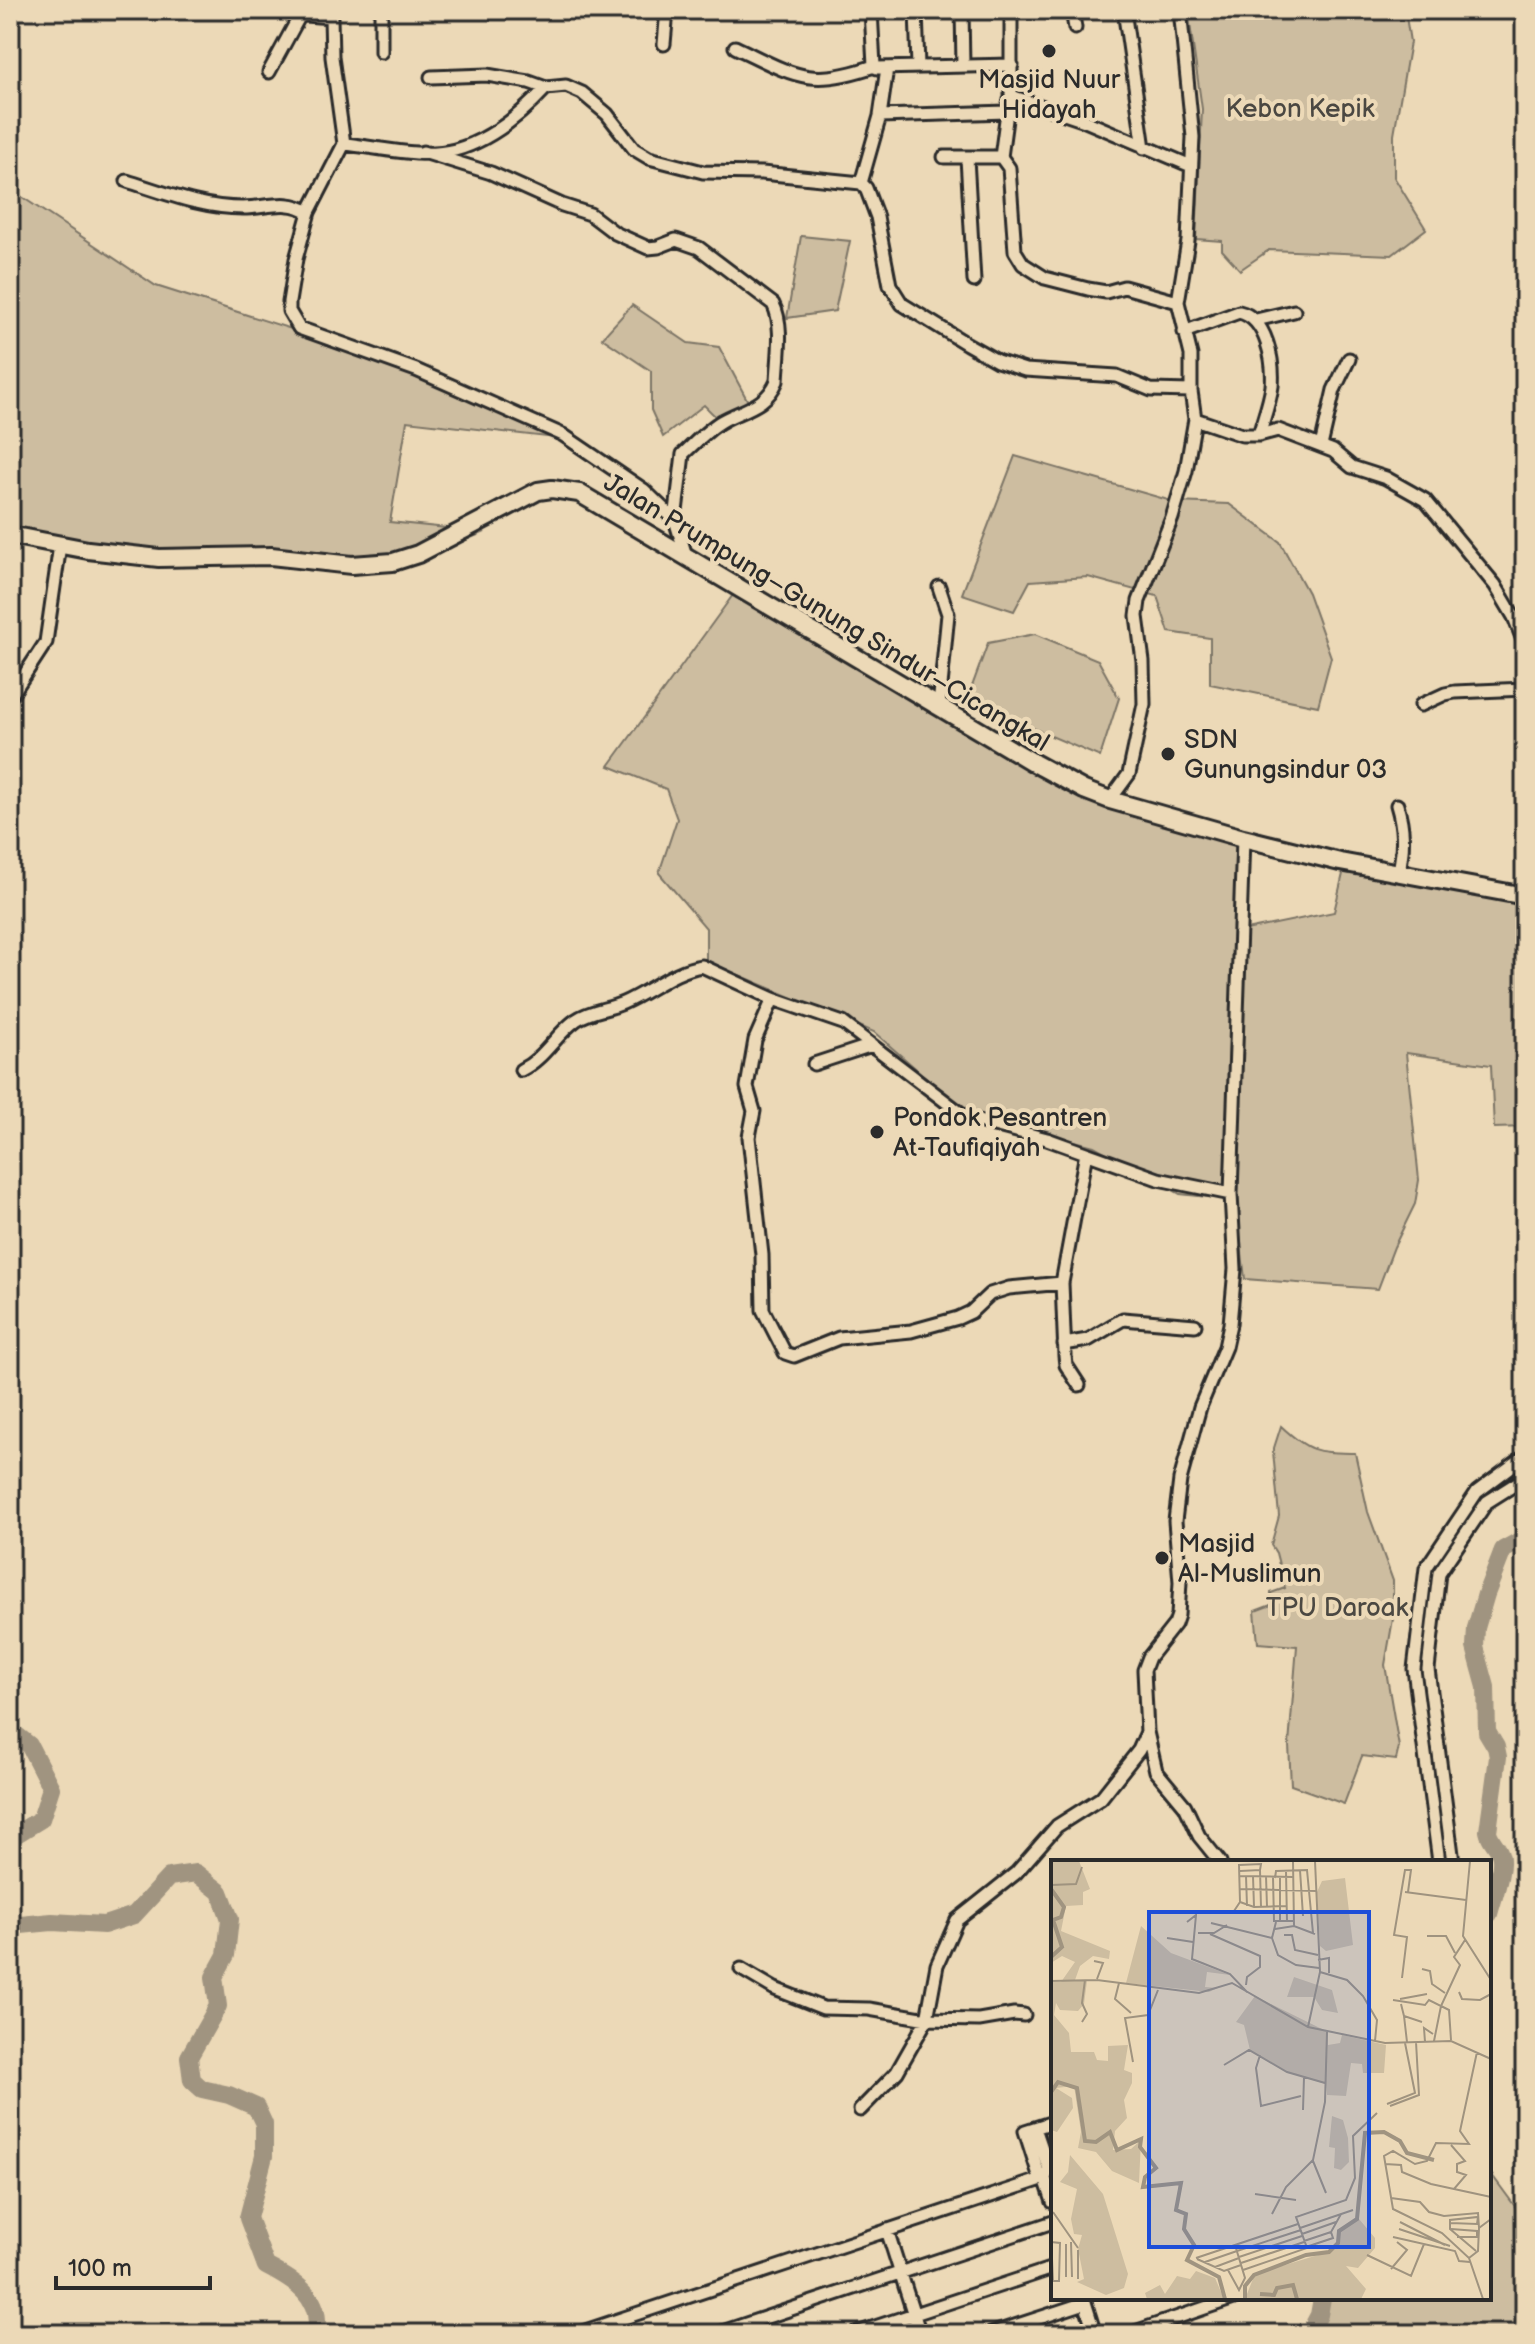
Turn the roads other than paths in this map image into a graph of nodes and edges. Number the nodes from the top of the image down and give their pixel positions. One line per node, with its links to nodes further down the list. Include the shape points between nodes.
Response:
1 (381, 10): 14 (street)
2 (667, 10): 12 (street)
3 (871, 10): 16 (street)
4 (916, 10): 18 (street)
5 (962, 10): 17 (street)
6 (1011, 10): 15 (street)
7 (1072, 10): 11 (street)
8 (1124, 10): 27 (street)
9 (1180, 10): 32 (street, via 1193,137)
10 (331, 14): 20 (street, via 299,17); 26 (street)
11 (1075, 28)
12 (664, 44)
13 (735, 47): 16 (street, via 815,79)
14 (381, 52)
15 (1012, 65): 17 (street); 23 (street)
16 (874, 66): 19 (street)
17 (963, 66): 18 (street)
18 (918, 67): 19 (street)
19 (887, 68): 25 (street)
20 (269, 72)
21 (431, 77): 22 (street, via 487,75)
22 (546, 88): 28 (street, via 490,134 455,150); 34 (street, via 566,86 582,93 649,158 703,172)
23 (1011, 96): 24 (street); 27 (street)
24 (1007, 112): 25 (street); 30 (street)
25 (880, 116): 34 (street)
26 (344, 144): 28 (street); 35 (street)
27 (1144, 148): 32 (street)
28 (423, 152): 46 (street, via 590,214 648,248 685,241 773,304 779,333 777,381 758,404 723,420 683,454)
29 (944, 157): 31 (street)
30 (1001, 157): 31 (street); 37 (street, via 1009,168 1015,251 1023,264 1045,278 1088,289 1124,287)
31 (967, 158): 36 (street)
32 (1191, 166): 37 (street, via 1188,241)
33 (127, 181): 35 (street, via 207,206 287,204)
34 (861, 183): 42 (street, via 877,217 890,285 902,304 997,361 1025,370 1117,376 1151,390)
35 (309, 212): 46 (street, via 289,302 299,328 416,370 563,435 644,490)
36 (974, 281)
37 (1178, 302): 40 (street)
38 (1294, 311): 39 (street)
39 (1256, 320): 40 (street, via 1239,312); 44 (street, via 1267,337 1272,386)
40 (1184, 332): 42 (street, via 1191,355)
41 (1349, 359): 45 (street, via 1334,390)
42 (1191, 391): 43 (street)
43 (1195, 419): 44 (street, via 1242,435); 56 (street, via 1172,518 1139,601 1144,704 1129,774)
44 (1259, 435): 45 (street, via 1278,430)
45 (1321, 446): 51 (street, via 1352,467 1425,500 1495,585)
46 (675, 520): 49 (street)
47 (10, 535): 48 (main road, Jalan Prumpung–Gunung Sindur–Cicangkal)
48 (60, 545): 49 (main road, Jalan Prumpung–Gunung Sindur–Cicangkal, via 159,558 393,562 418,554 517,500 552,489 595,501); 53 (street, via 46,642)
49 (687, 559): 55 (main road, Jalan Prumpung–Gunung Sindur–Cicangkal)
50 (939, 587): 55 (street, via 948,614)
51 (1525, 645)
52 (1525, 689): 54 (street, via 1455,692)
53 (10, 697)
54 (1421, 705)
55 (939, 706): 56 (main road, Jalan Prumpung–Gunung Sindur–Cicangkal, via 1059,777)
56 (1110, 800): 58 (main road, Jalan Prumpung–Gunung Sindur–Cicangkal)
57 (1397, 805): 59 (street, via 1404,827)
58 (1243, 838): 59 (main road, Jalan Prumpung–Gunung Sindur–Cicangkal); 66 (street)
59 (1399, 871): 60 (main road, Jalan Prumpung–Gunung Sindur–Cicangkal)
60 (1525, 896)
61 (773, 999): 62 (street, via 843,1023); 64 (street, via 702,966 691,968 631,1000 577,1020 534,1064); 67 (street, via 755,1040 747,1087 754,1111 749,1137 763,1310 785,1353 794,1356 839,1338 911,1331 971,1312 990,1294)
62 (872, 1045): 63 (street); 65 (street, via 967,1118)
63 (814, 1064)
64 (521, 1070)
65 (1086, 1153): 66 (street, via 1158,1179); 67 (street)
66 (1231, 1194): 73 (street, via 1235,1269 1230,1324 1180,1480 1175,1521 1178,1615 1144,1670)
67 (1062, 1283): 69 (street)
68 (1195, 1325): 69 (street, via 1123,1319 1088,1340)
69 (1064, 1344): 70 (street, via 1066,1365)
70 (1079, 1385)
71 (1525, 1456): 75 (street, via 1477,1492 1426,1568 1414,1669)
72 (1525, 1478): 76 (street, via 1487,1502 1439,1573 1428,1669)
73 (1147, 1732): 74 (street, via 1156,1771); 79 (street, via 1101,1798 1057,1826 1016,1873 957,1920 937,1965)
74 (1218, 1860)
75 (1439, 1860)
76 (1453, 1860)
77 (741, 1969): 79 (street, via 823,2008)
78 (1024, 2015): 79 (street)
79 (927, 2019): 80 (street, via 897,2072)
80 (860, 2110)
81 (1051, 2123): 83 (street, via 1035,2128)
82 (1051, 2137): 83 (street)
83 (1034, 2142): 84 (street, via 1049,2169)
84 (1045, 2178): 85 (street); 87 (street)
85 (1051, 2196)
86 (1051, 2223): 89 (street)
87 (887, 2230): 89 (street); 93 (street)
88 (1051, 2269): 92 (street)
89 (901, 2273): 92 (street); 95 (street)
90 (1085, 2300): 98 (street); 99 (street)
91 (1228, 2300): 100 (street)
92 (914, 2314): 96 (street); 97 (street)
93 (604, 2330): 94 (street)
94 (576, 2334)
95 (716, 2334)
96 (854, 2334)
97 (920, 2334)
98 (990, 2334)
99 (1095, 2334)
100 (1129, 2334)

